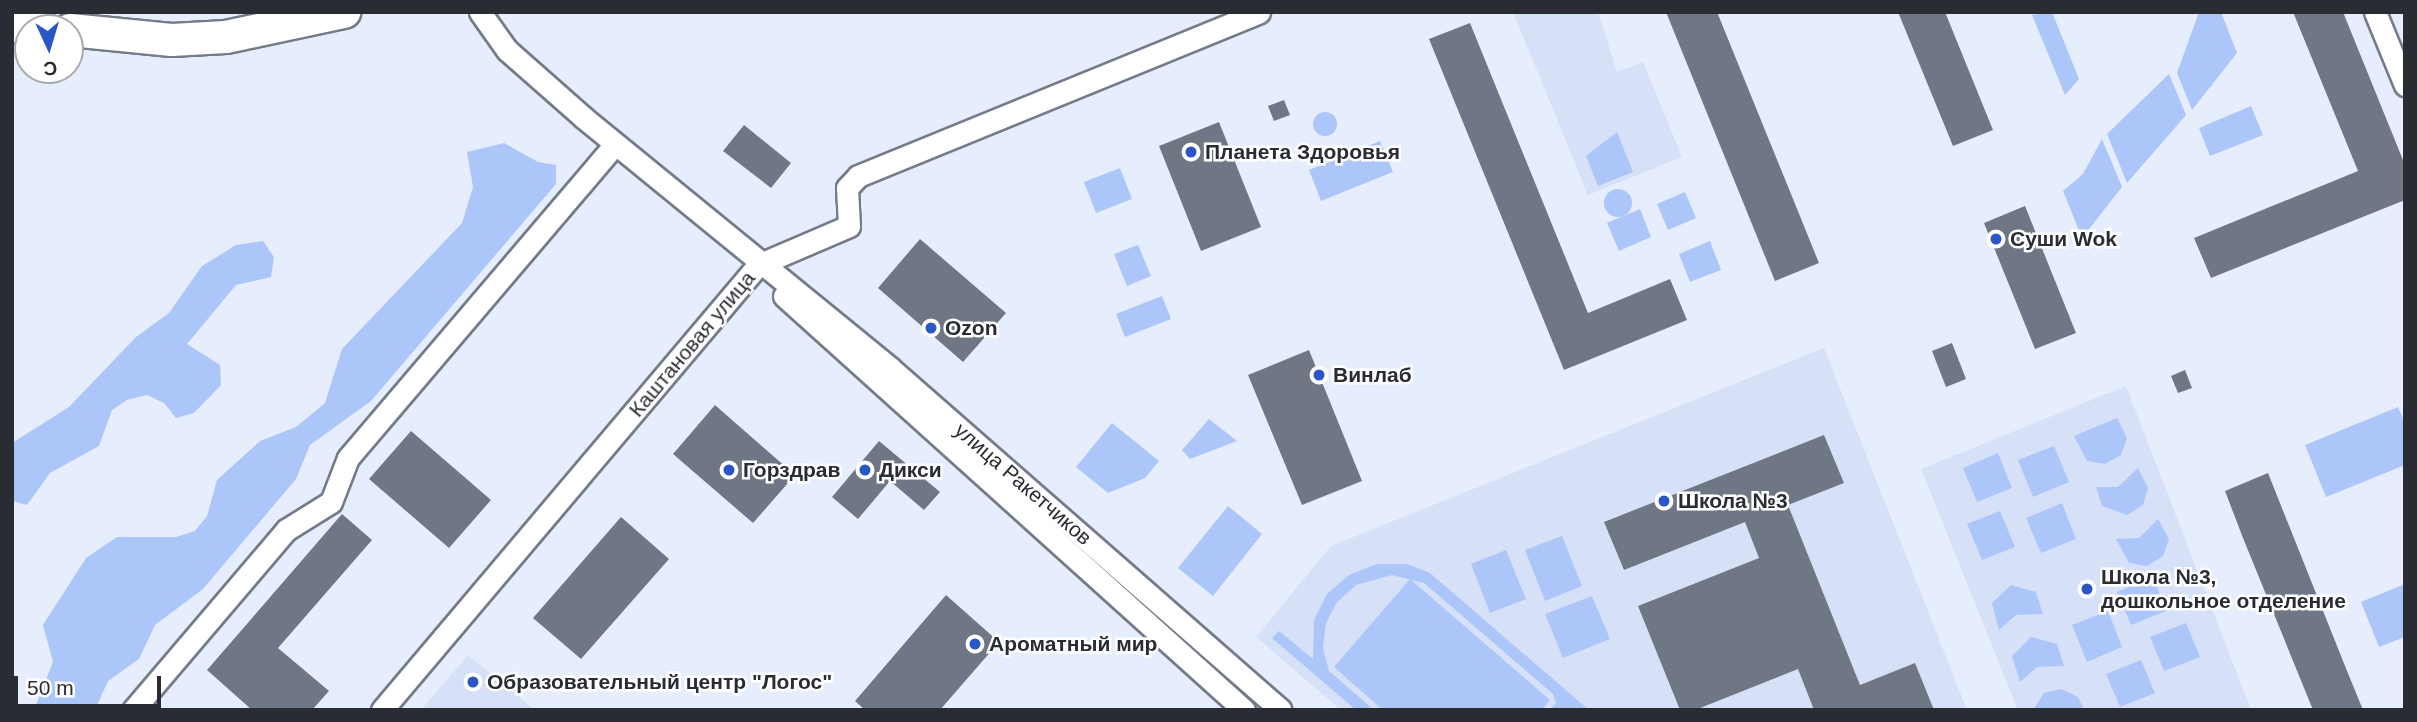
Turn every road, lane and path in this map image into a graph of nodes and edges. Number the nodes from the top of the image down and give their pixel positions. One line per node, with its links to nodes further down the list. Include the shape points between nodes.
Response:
1 (344, 12): 5 (main road, via 226,37 172,40)
2 (480, 12): 7 (street, улица Ракетчиков, via 507,50)
3 (1259, 12): 8 (street, Каштановая улица, via 858,176 847,188 849,226)
4 (2375, 12): 6 (street)
5 (84, 31)
6 (2405, 85)
7 (615, 144): 8 (street, улица Ракетчиков); 9 (street, via 348,458 331,502 286,530)
8 (758, 265): 10 (street, Каштановая улица); 11 (street, улица Ракетчиков, via 799,314); 12 (street, улица Ракетчиков, via 890,368)
9 (133, 710)
10 (382, 710)
11 (1244, 710)
12 (1281, 710)

